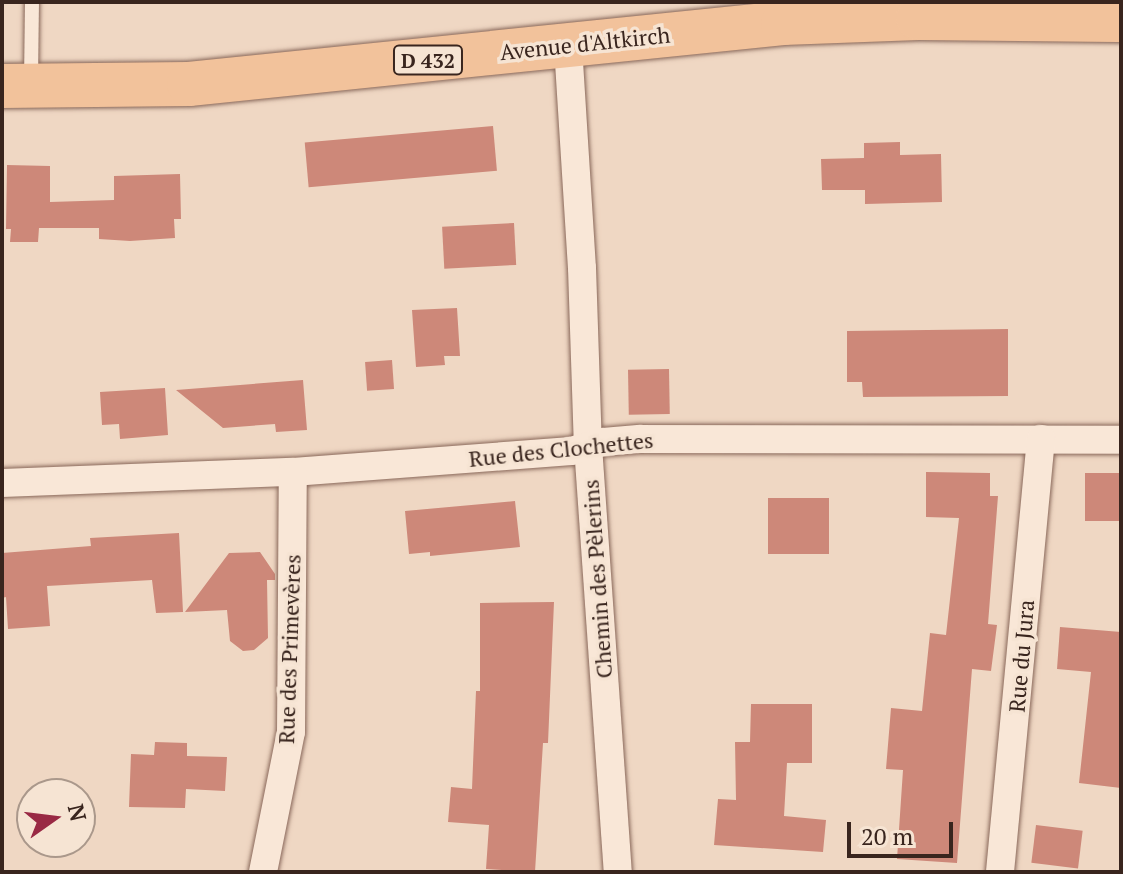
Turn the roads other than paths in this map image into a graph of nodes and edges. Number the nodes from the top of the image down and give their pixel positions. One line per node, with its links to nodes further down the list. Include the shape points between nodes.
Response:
1 (32, 2): 5 (lane)
2 (918, 10): 3 (main road, Avenue d'Altkirch / D 432); 4 (main road, Avenue d'Altkirch / D 432)
3 (1121, 20)
4 (568, 46): 5 (main road, Avenue d'Altkirch / D 432, via 189,84); 8 (street, Chemin des Pèlerins)
5 (16, 86)
6 (1041, 439): 7 (street, Rue des Clochettes); 8 (street, Rue des Clochettes, via 641,439); 13 (street, Rue du Jura)
7 (1121, 440)
8 (588, 446): 9 (street, Rue des Clochettes); 12 (street, Chemin des Pèlerins)
9 (293, 472): 10 (street, Rue des Clochettes); 11 (street, Rue des Primevères, via 291,732)
10 (2, 483)
11 (263, 872)
12 (618, 872)
13 (1000, 872)

